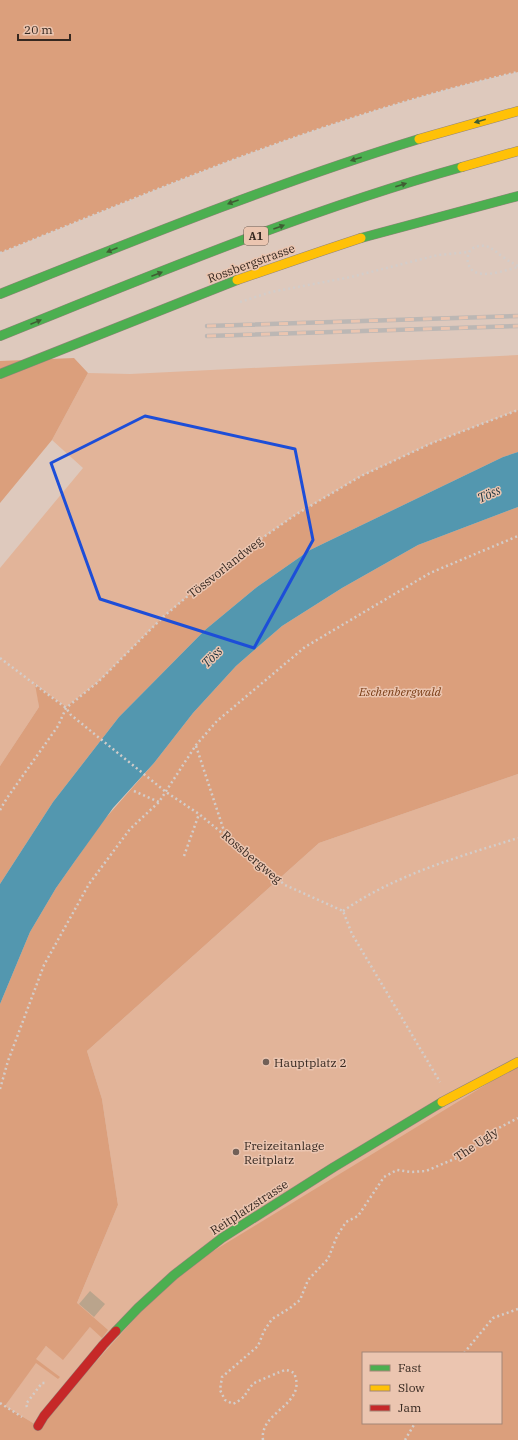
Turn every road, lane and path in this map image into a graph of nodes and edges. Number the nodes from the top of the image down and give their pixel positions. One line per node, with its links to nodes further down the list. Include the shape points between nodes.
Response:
1 (518, 72): 6 (path, via 400,104 270,147 144,194)
2 (518, 111): 8 (main road, one-way to 8, via 401,144 312,174 207,212)
3 (518, 151): 10 (main road, A1, one-way to 3, via 324,211 413,181)
4 (518, 196): 11 (main road, Rossbergstrasse, via 294,259)
5 (469, 252): 7 (path, via 477,245 488,246); 7 (path, via 469,265 476,274 482,275); 9 (path, via 438,255 352,277 271,292)
6 (0, 253)
7 (518, 266)
8 (0, 294)
9 (238, 303)
10 (0, 336)
11 (0, 374)
12 (518, 410): 15 (path, Tössvorlandweg, via 432,443 361,476 295,515 231,560 164,616 98,682)
13 (518, 536): 16 (path, via 430,573 305,647 217,721)
14 (0, 658): 15 (path, Rossbergweg)
15 (66, 708): 18 (path, Rossbergweg, via 71,715); 20 (path, Tössvorlandweg, via 58,726)
16 (196, 745): 18 (path); 22 (path)
17 (134, 791): 19 (path)
18 (166, 792): 19 (path); 21 (path, Rossbergweg)
19 (159, 802): 27 (path, via 130,829 89,884 44,965 8,1061)
20 (0, 810)
21 (199, 814): 22 (path, Rossbergweg); 24 (path)
22 (225, 835): 25 (path, Rossbergweg, via 285,885)
23 (518, 838): 25 (path, via 410,874 363,897)
24 (184, 856)
25 (343, 911): 28 (path, via 352,934)
26 (518, 1062): 28 (main road, Reitplatzstrasse)
27 (0, 1090)
28 (449, 1098): 34 (main road, Reitplatzstrasse, via 222,1238 174,1275 103,1345)
29 (518, 1118): 35 (path, The Ugly, via 487,1134 475,1147 453,1160 426,1171 397,1170 384,1177 358,1216 346,1222 328,1259 308,1280 300,1300 272,1319 258,1346 222,1377 220,1390 225,1400 232,1404 242,1399 254,1382 278,1372 287,1370 294,1373 298,1381 296,1393 268,1421 262,1435)
30 (518, 1310): 31 (path, via 493,1318)
31 (465, 1352)
32 (0, 1404): 34 (path)
33 (414, 1424): 36 (path)
34 (38, 1426)
35 (263, 1440)
36 (405, 1440)

